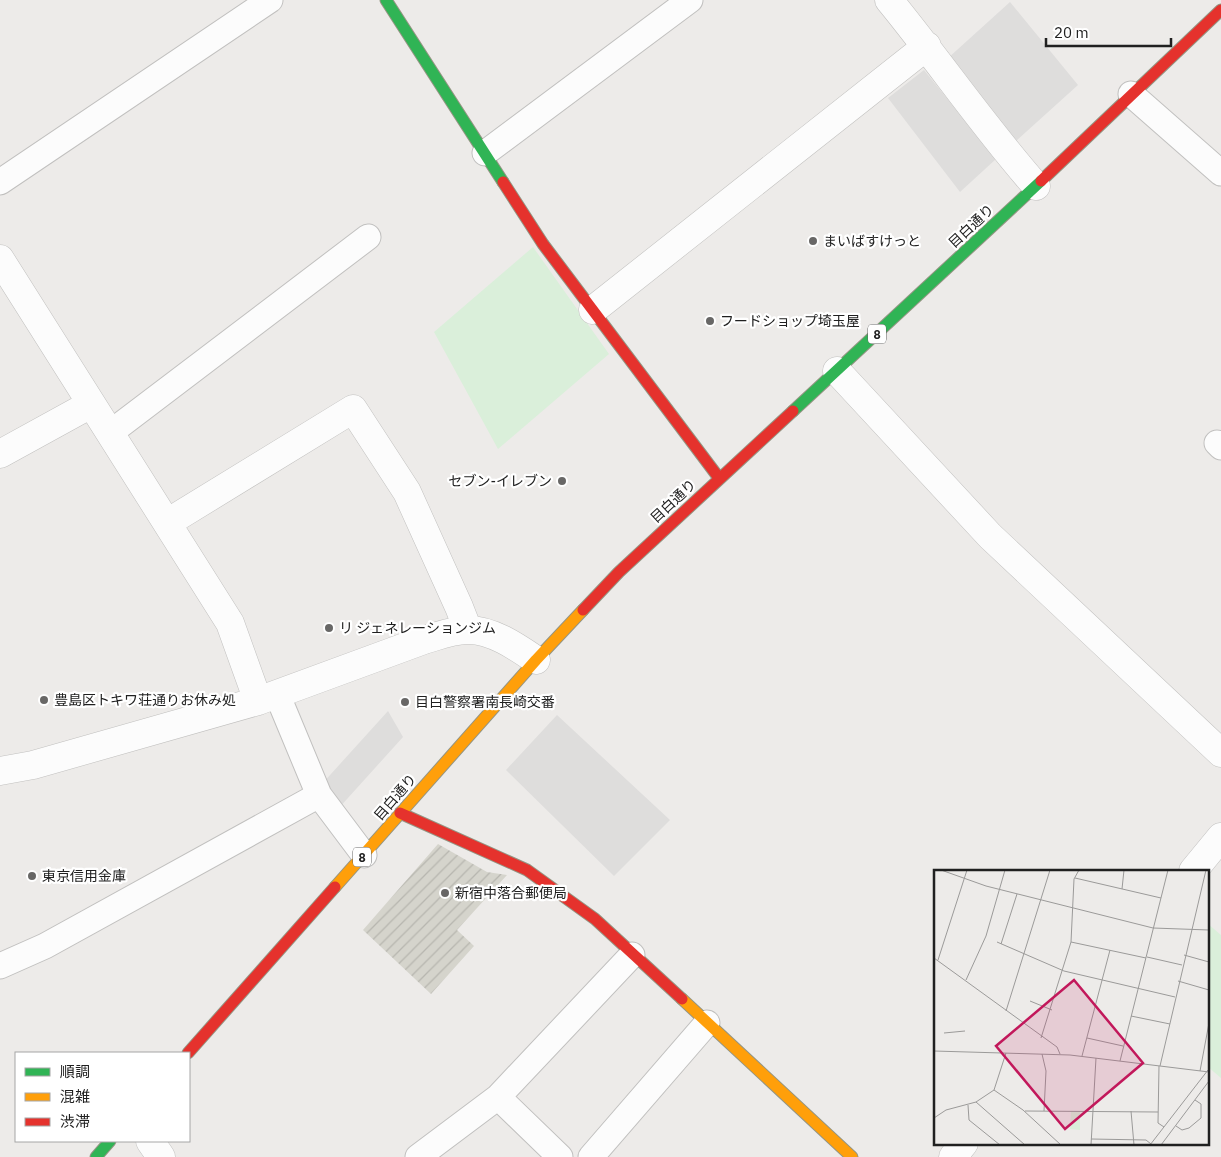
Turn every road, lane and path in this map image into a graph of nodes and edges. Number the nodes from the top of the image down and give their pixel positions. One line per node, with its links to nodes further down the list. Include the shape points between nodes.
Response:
1 (270, 0): 10 (lane)
2 (386, 0): 8 (main road)
3 (690, 0): 8 (lane)
4 (889, 0): 6 (street)
5 (1221, 10): 7 (main road, 目白通り / 8)
6 (928, 46): 11 (street, via 1012,159); 14 (street)
7 (1131, 94): 9 (lane); 11 (main road, 目白通り / 8)
8 (485, 153): 14 (main road, via 543,244)
9 (1221, 173)
10 (0, 182)
11 (1036, 186): 15 (main road, 目白通り / 8)
12 (368, 237): 17 (lane)
13 (0, 259): 16 (street)
14 (593, 310): 19 (main road)
15 (837, 371): 19 (main road, 目白通り / 8); 24 (street, via 990,536)
16 (91, 404): 17 (street); 18 (street)
17 (110, 433): 20 (street)
18 (0, 454)
19 (719, 478): 22 (main road, 目白通り / 8, via 619,572)
20 (166, 523): 21 (street, via 353,408 407,492); 23 (street, via 230,623)
21 (468, 630): 22 (street, via 511,643); 23 (street, via 424,640)
22 (536, 660): 27 (main road, 目白通り / 8)
23 (268, 698): 25 (street, via 34,766); 26 (lane)
24 (1221, 753)
25 (0, 771)
26 (319, 795): 29 (lane); 32 (lane, via 45,946)
27 (400, 813): 29 (main road, 目白通り / 8); 31 (main road, via 527,870 595,919)
28 (1221, 837): 30 (street)
29 (364, 855): 34 (main road, 目白通り / 8)
30 (1193, 870)
31 (632, 955): 33 (main road); 35 (lane)
32 (0, 966)
33 (707, 1023): 42 (lane); 43 (main road)
34 (189, 1052)
35 (498, 1097): 40 (lane); 41 (lane)
36 (109, 1142): 38 (main road)
37 (151, 1142): 39 (street)
38 (96, 1157)
39 (161, 1157)
40 (418, 1157)
41 (560, 1157)
42 (591, 1157)
43 (852, 1157)

